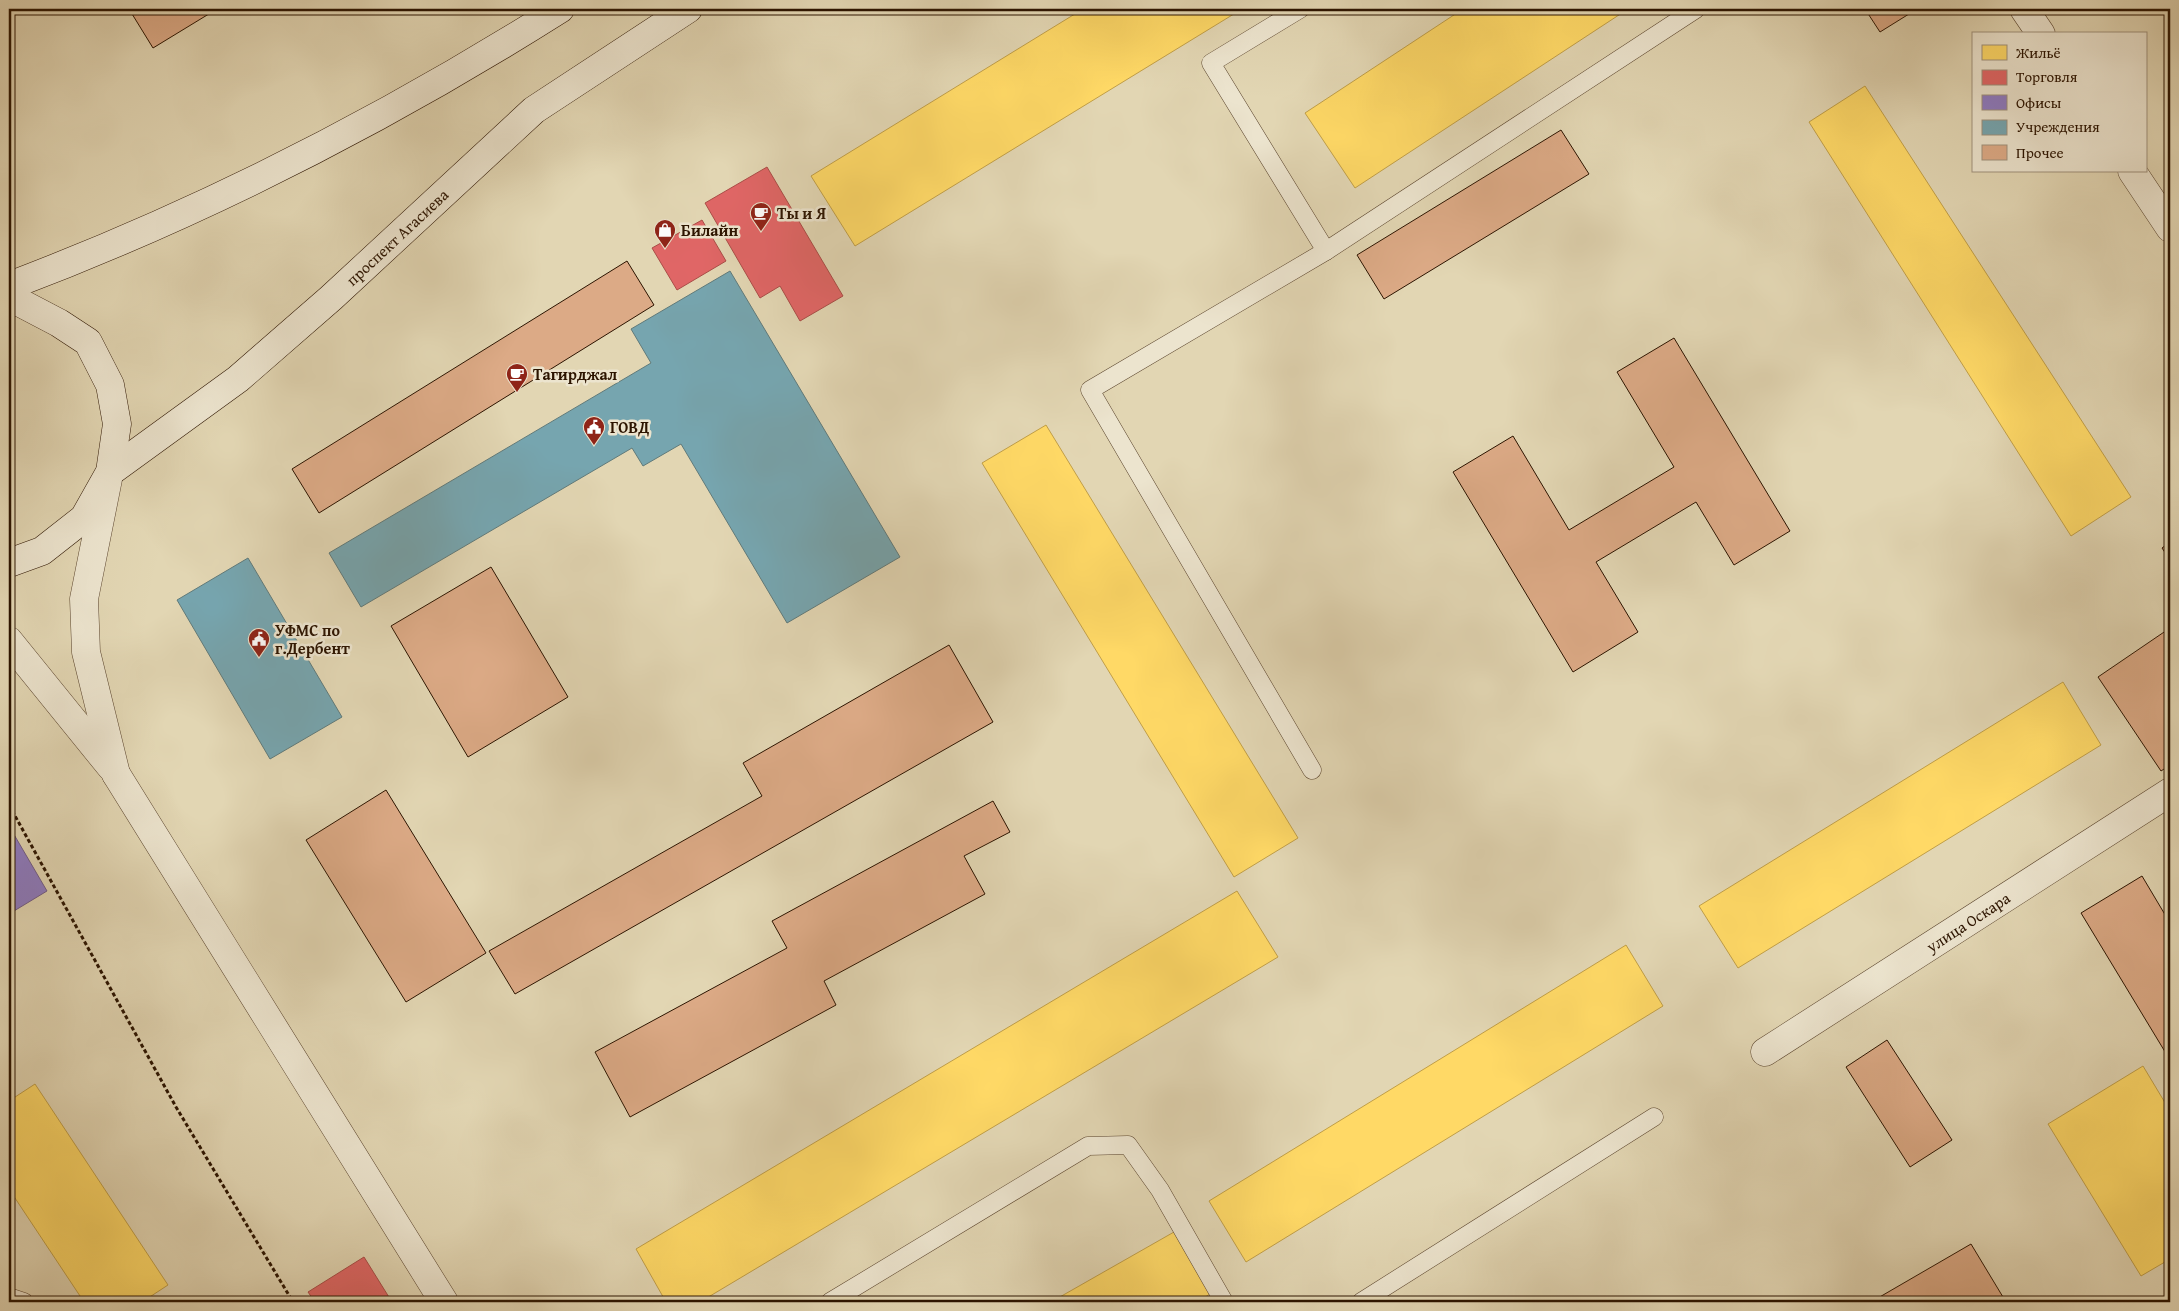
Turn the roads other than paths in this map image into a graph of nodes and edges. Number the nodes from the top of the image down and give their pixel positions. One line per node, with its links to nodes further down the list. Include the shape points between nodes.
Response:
1 (560, 9): 10 (main road, via 392,109 266,175 110,246)
2 (688, 9): 12 (main road, проспект Агасиева, via 534,110 331,298 238,379)
3 (1300, 9): 9 (lane, via 1211,63)
4 (1696, 9): 9 (lane)
5 (2024, 9): 6 (main road)
6 (2040, 32)
7 (2133, 172): 8 (main road)
8 (2170, 228)
9 (1326, 251): 15 (lane, via 1090,390)
10 (9, 286)
11 (9, 301): 12 (main road, via 17,301 88,342 110,385 117,424)
12 (110, 472): 13 (main road, via 84,518 42,551); 16 (main road, via 84,599 86,652)
13 (9, 563)
14 (9, 641): 16 (main road)
15 (1312, 770)
16 (116, 774): 22 (main road)
17 (2170, 792): 18 (main road, улица Оскара)
18 (1765, 1052)
19 (1654, 1118): 25 (lane)
20 (9, 1297): 21 (lane)
21 (24, 1302)
22 (444, 1302)
23 (830, 1302): 24 (lane, via 1088,1146 1128,1145 1160,1190)
24 (1224, 1302)
25 (1361, 1302)

